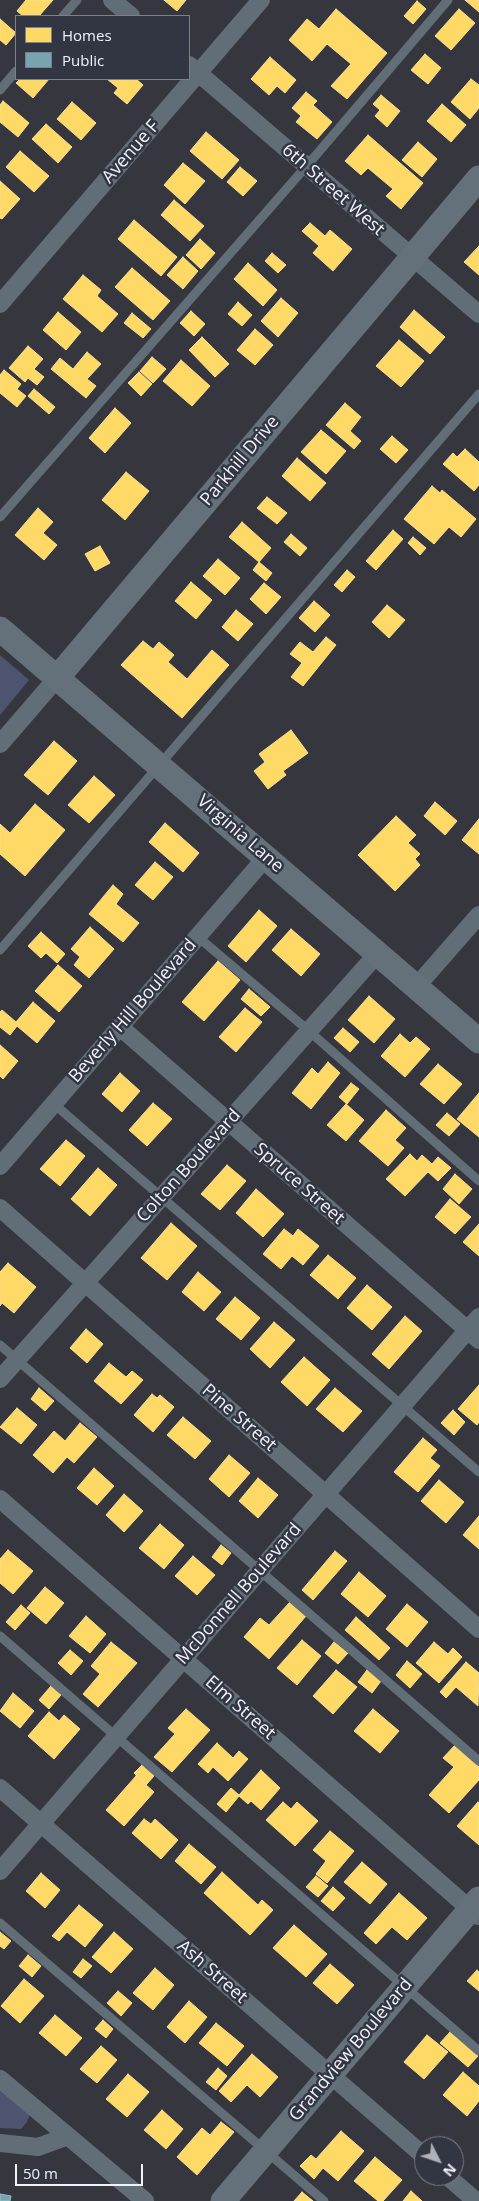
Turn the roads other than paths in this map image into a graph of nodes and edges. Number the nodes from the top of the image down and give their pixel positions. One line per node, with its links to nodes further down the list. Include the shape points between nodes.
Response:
1 (77, 0): 5 (lane)
2 (112, 0): 6 (street)
3 (261, 0): 7 (street, Avenue F)
4 (448, 0): 11 (lane)
5 (64, 15)
6 (130, 15)
7 (194, 69): 11 (street, 6th Street West)
8 (15, 72): 10 (lane)
9 (185, 80): 14 (street, Avenue F)
10 (0, 90)
11 (306, 167): 13 (street, 6th Street West); 17 (lane)
12 (479, 178): 13 (street, Parkhill Drive)
13 (411, 257): 15 (street, 6th Street West); 19 (street, Parkhill Drive)
14 (0, 304)
15 (479, 314)
16 (479, 394): 21 (lane)
17 (0, 517)
18 (0, 629): 19 (street, Virginia Lane)
19 (57, 678): 20 (street, Parkhill Drive); 21 (street, Virginia Lane)
20 (0, 744)
21 (159, 764): 22 (street, Virginia Lane); 25 (lane)
22 (267, 856): 24 (street, Beverly Hill Boulevard); 26 (street, Virginia Lane)
23 (479, 915): 27 (street)
24 (198, 937): 28 (street, Beverly Hill Boulevard); 29 (lane)
25 (0, 950)
26 (378, 953): 27 (street, Virginia Lane); 29 (street, Colton Boulevard)
27 (416, 987): 30 (street, Virginia Lane)
28 (120, 1027): 31 (street, Beverly Hill Boulevard); 32 (street, Spruce Street)
29 (309, 1031): 32 (street, Colton Boulevard); 34 (lane)
30 (479, 1041)
31 (54, 1104): 33 (street, Beverly Hill Boulevard); 35 (lane)
32 (228, 1122): 35 (street, Colton Boulevard); 38 (street, Spruce Street)
33 (0, 1166)
34 (479, 1181)
35 (162, 1197): 37 (street, Colton Boulevard); 42 (lane)
36 (0, 1208): 37 (street, Pine Street)
37 (85, 1283): 40 (street, Colton Boulevard); 44 (street, Pine Street)
38 (475, 1329): 42 (street, McDonnell Boulevard)
39 (0, 1345): 40 (lane)
40 (17, 1360): 41 (street, Colton Boulevard); 46 (lane)
41 (0, 1379)
42 (402, 1406): 43 (lane); 44 (street, McDonnell Boulevard)
43 (479, 1472)
44 (326, 1494): 46 (street, McDonnell Boulevard); 47 (street, Pine Street)
45 (0, 1499): 49 (street, Elm Street)
46 (260, 1571): 49 (street, McDonnell Boulevard); 51 (lane)
47 (479, 1629)
48 (0, 1636): 50 (lane)
49 (184, 1659): 50 (street, McDonnell Boulevard); 55 (street, Elm Street)
50 (117, 1736): 53 (street, McDonnell Boulevard); 57 (lane)
51 (479, 1760)
52 (0, 1788): 53 (street, Ash Street)
53 (41, 1824): 54 (street, McDonnell Boulevard); 59 (street, Ash Street)
54 (0, 1871)
55 (476, 1909): 57 (street, Grandview Boulevard)
56 (0, 1923): 64 (lane)
57 (405, 1986): 58 (lane); 59 (street, Grandview Boulevard)
58 (479, 2051)
59 (329, 2074): 63 (street, Ash Street); 64 (street, Grandview Boulevard)
60 (0, 2079): 61 (street)
61 (68, 2136): 62 (street, via 38,2147); 66 (street)
62 (0, 2143)
63 (414, 2147)
64 (267, 2151): 67 (street, Grandview Boulevard); 68 (lane)
65 (459, 2186): 69 (street)
66 (145, 2201)
67 (223, 2201)
68 (324, 2201)
69 (476, 2201)

